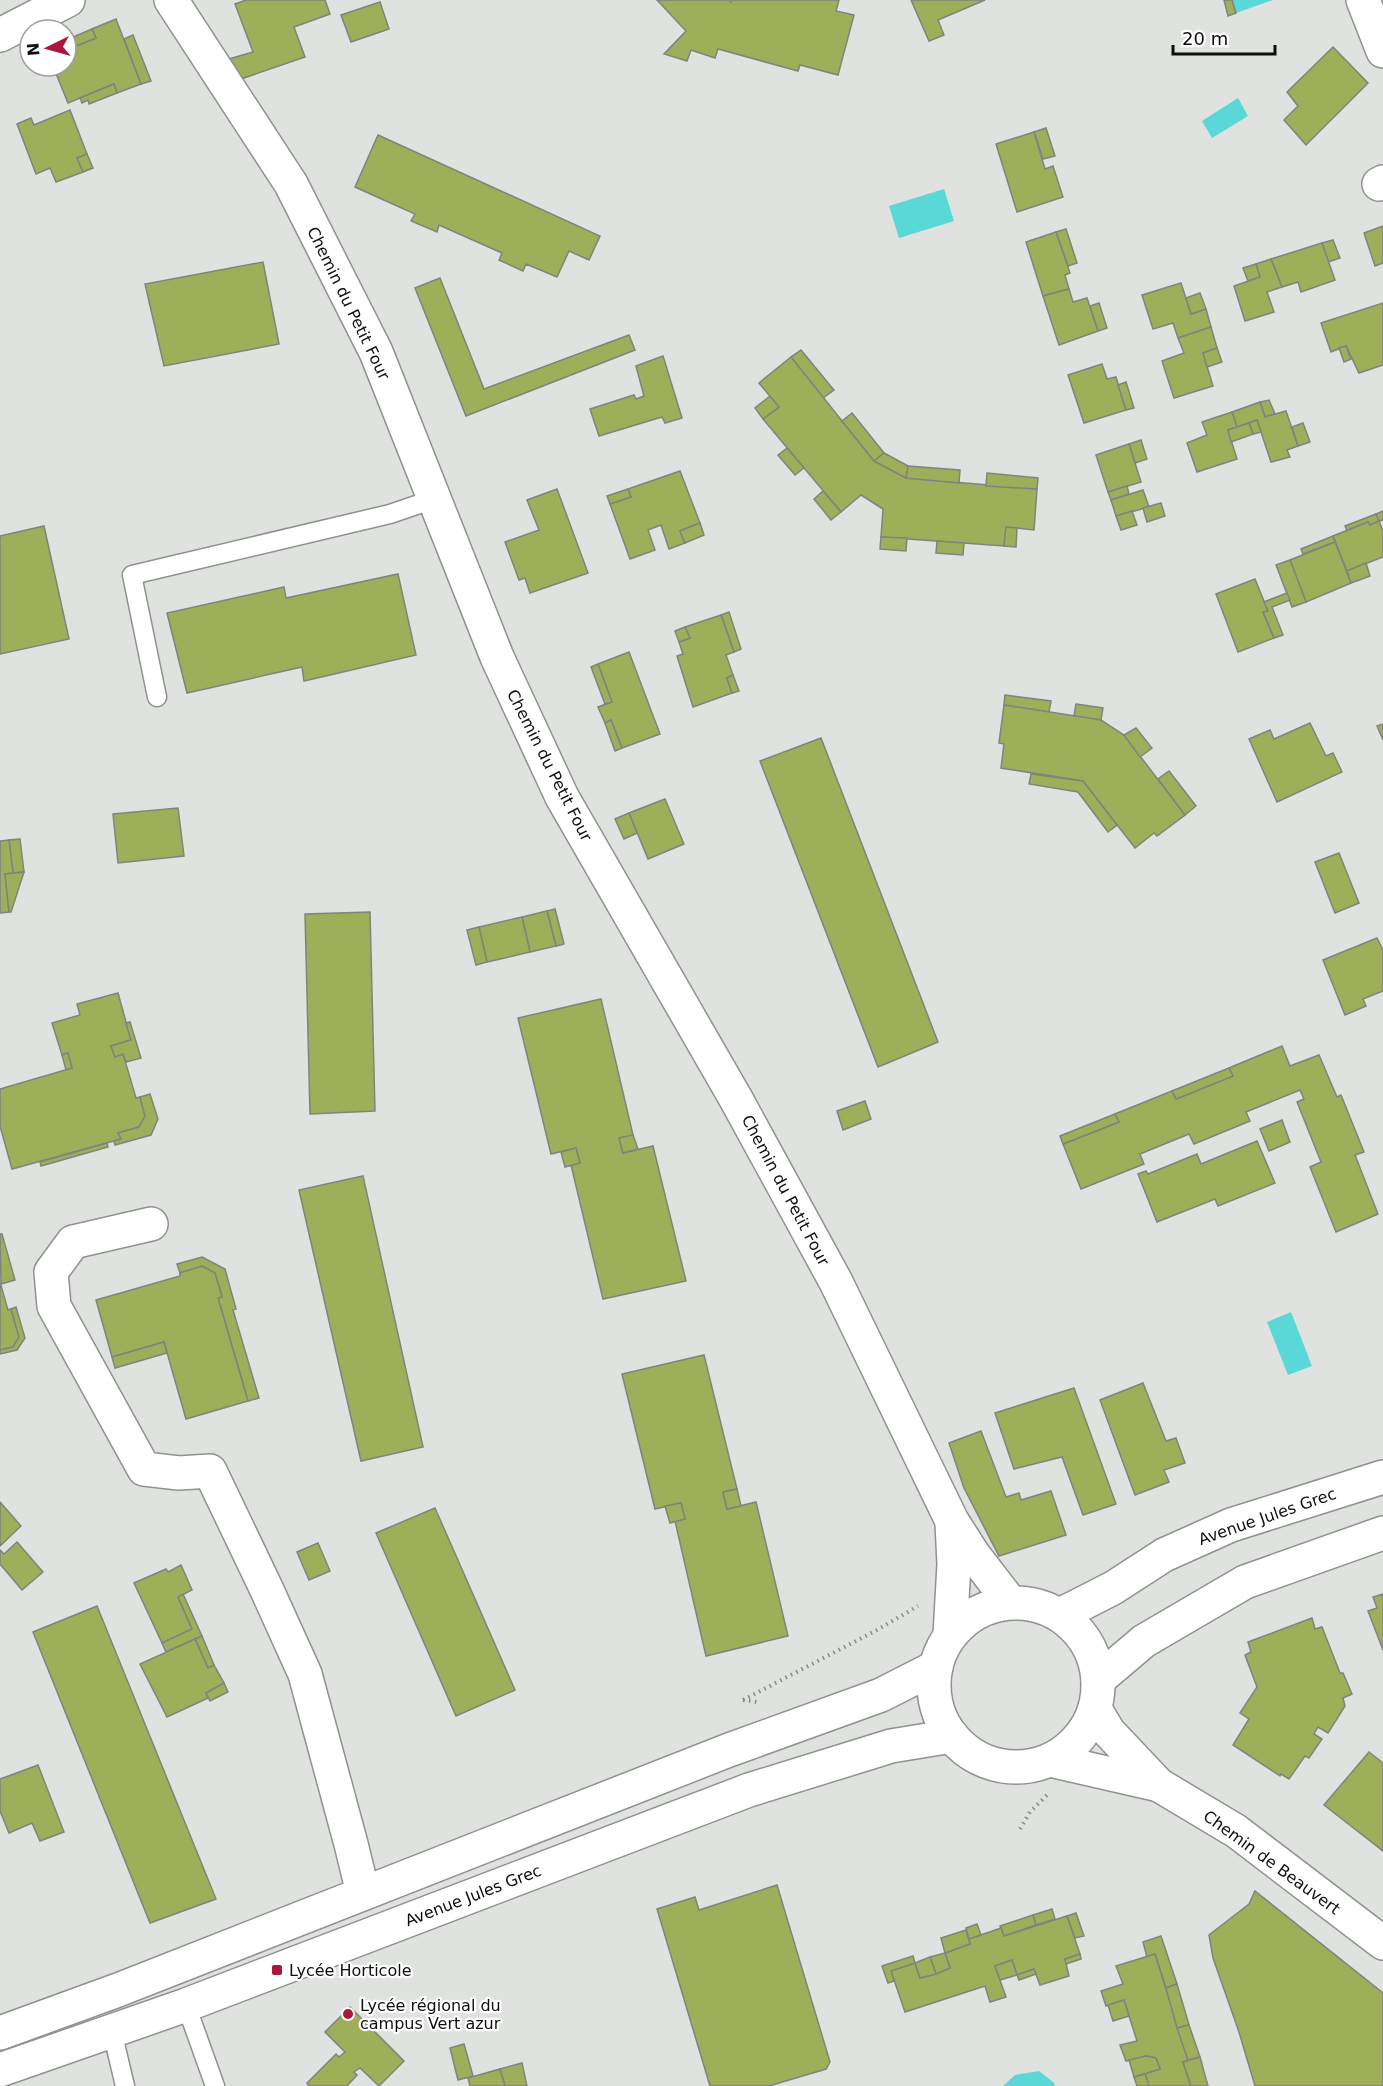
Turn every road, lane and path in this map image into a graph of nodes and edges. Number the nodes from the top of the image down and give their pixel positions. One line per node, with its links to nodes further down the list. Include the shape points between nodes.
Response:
1 (68, 0): 4 (street)
2 (171, 0): 6 (street, Chemin du Petit Four, via 291,184 376,352)
3 (1363, 0): 5 (street)
4 (0, 35)
5 (1383, 51)
6 (434, 500): 7 (lane, via 132,575); 10 (street, Chemin du Petit Four, via 496,657 562,797 825,1262)
7 (157, 697)
8 (151, 1224): 23 (street, via 73,1242 51,1272 54,1306 144,1469 210,1471 305,1674)
9 (1383, 1477): 14 (street, Avenue Jules Grec, via 1230,1525 1164,1555 1113,1588)
10 (952, 1521): 12 (street, Chemin du Petit Four); 15 (street, Chemin du Petit Four)
11 (1383, 1533): 17 (street, via 1245,1582 1144,1641)
12 (1010, 1602): 14 (street, via 1045,1607); 15 (street, via 987,1607)
13 (921, 1604): 18 (path)
14 (1060, 1615): 17 (street, via 1080,1632 1093,1654)
15 (950, 1635): 16 (street)
16 (936, 1667): 19 (street, via 934,1691 939,1715); 23 (street, via 881,1695)
17 (1097, 1695): 20 (street, via 1085,1731); 21 (street, Chemin de Beauvert, via 1108,1731)
18 (743, 1700)
19 (952, 1736): 20 (street, via 983,1761); 25 (street, Avenue Jules Grec, via 891,1746 749,1790)
20 (1053, 1775): 21 (street, Chemin de Beauvert); 22 (path)
21 (1159, 1785): 24 (street, Chemin de Beauvert, via 1236,1831)
22 (1020, 1829)
23 (363, 1893): 27 (street)
24 (1383, 1943)
25 (186, 2005): 26 (street, Avenue Jules Grec); 30 (lane)
26 (112, 2031): 28 (street, Avenue Jules Grec); 29 (lane)
27 (0, 2033)
28 (0, 2070)
29 (125, 2086)
30 (215, 2086)

